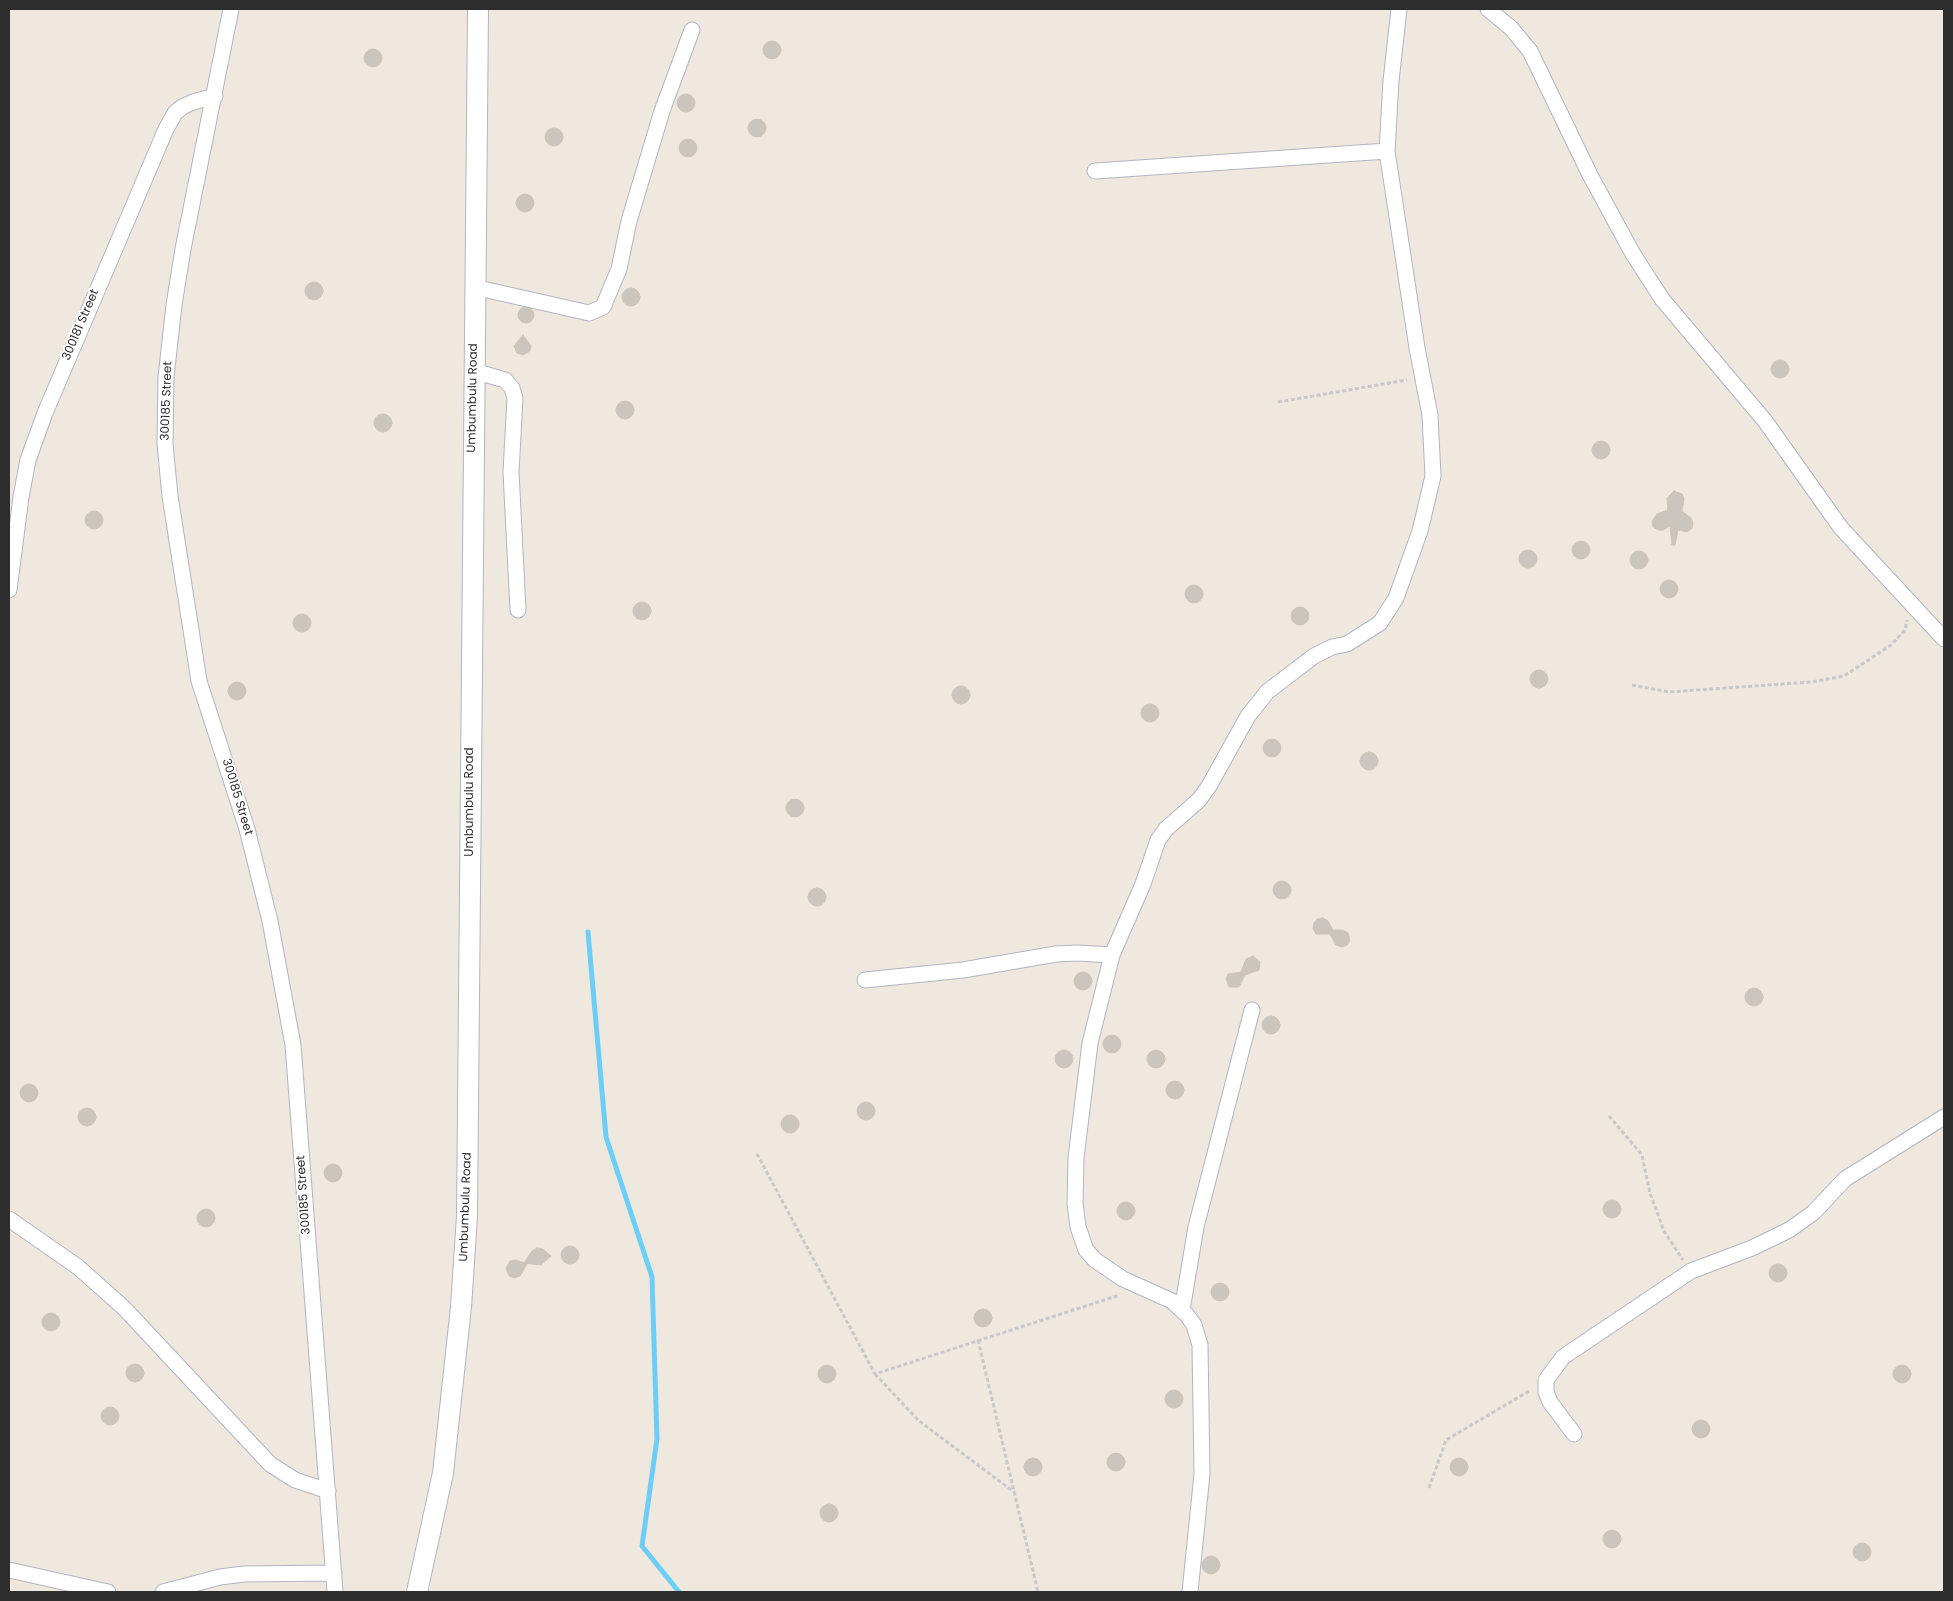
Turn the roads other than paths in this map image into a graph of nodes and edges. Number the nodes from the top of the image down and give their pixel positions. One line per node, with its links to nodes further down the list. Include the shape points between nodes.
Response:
1 (231, 9): 6 (street, 300185 Street)
2 (478, 9): 9 (main road, Umbumbulu Road)
3 (1399, 9): 7 (street)
4 (1488, 9): 13 (street, via 1511,28 1530,51 1590,175 1662,300 1766,421 1841,528)
5 (692, 30): 9 (street, via 662,111 619,269 603,307 589,313)
6 (215, 96): 11 (street, 300181 Street, via 182,108 175,113 166,129 45,413 22,488); 21 (street, 300185 Street, via 174,305 166,377 165,444 199,680 247,829 270,922 293,1044)
7 (1387, 151): 8 (street); 14 (street, via 1430,415 1433,476 1420,532 1396,598 1380,623 1347,644 1314,656 1267,692 1248,716 1209,786 1158,840)
8 (1095, 171)
9 (474, 287): 10 (main road, Umbumbulu Road)
10 (474, 370): 12 (street, via 505,380 515,398 511,472); 27 (main road, Umbumbulu Road, via 467,1216 443,1473)
11 (9, 590)
12 (518, 610)
13 (1944, 639)
14 (1112, 955): 15 (street, via 1056,954 963,970); 19 (street, via 1090,1043 1076,1158 1078,1227 1086,1250 1109,1271 1172,1301)
15 (866, 980)
16 (1252, 1010): 19 (street, via 1196,1227)
17 (1944, 1117): 20 (street, via 1845,1179 1823,1205 1789,1230 1691,1271 1563,1357 1546,1380 1546,1392)
18 (9, 1219): 21 (street, via 78,1268 124,1308 270,1464 294,1480)
19 (1182, 1310): 28 (street, via 1194,1325 1200,1345 1202,1474)
20 (1574, 1434)
21 (328, 1491): 23 (street, 300185 Street)
22 (9, 1570): 24 (street)
23 (334, 1573): 25 (street, via 244,1574); 26 (street, 300185 Street)
24 (108, 1592)
25 (162, 1592)
26 (335, 1592)
27 (417, 1592)
28 (1190, 1592)

